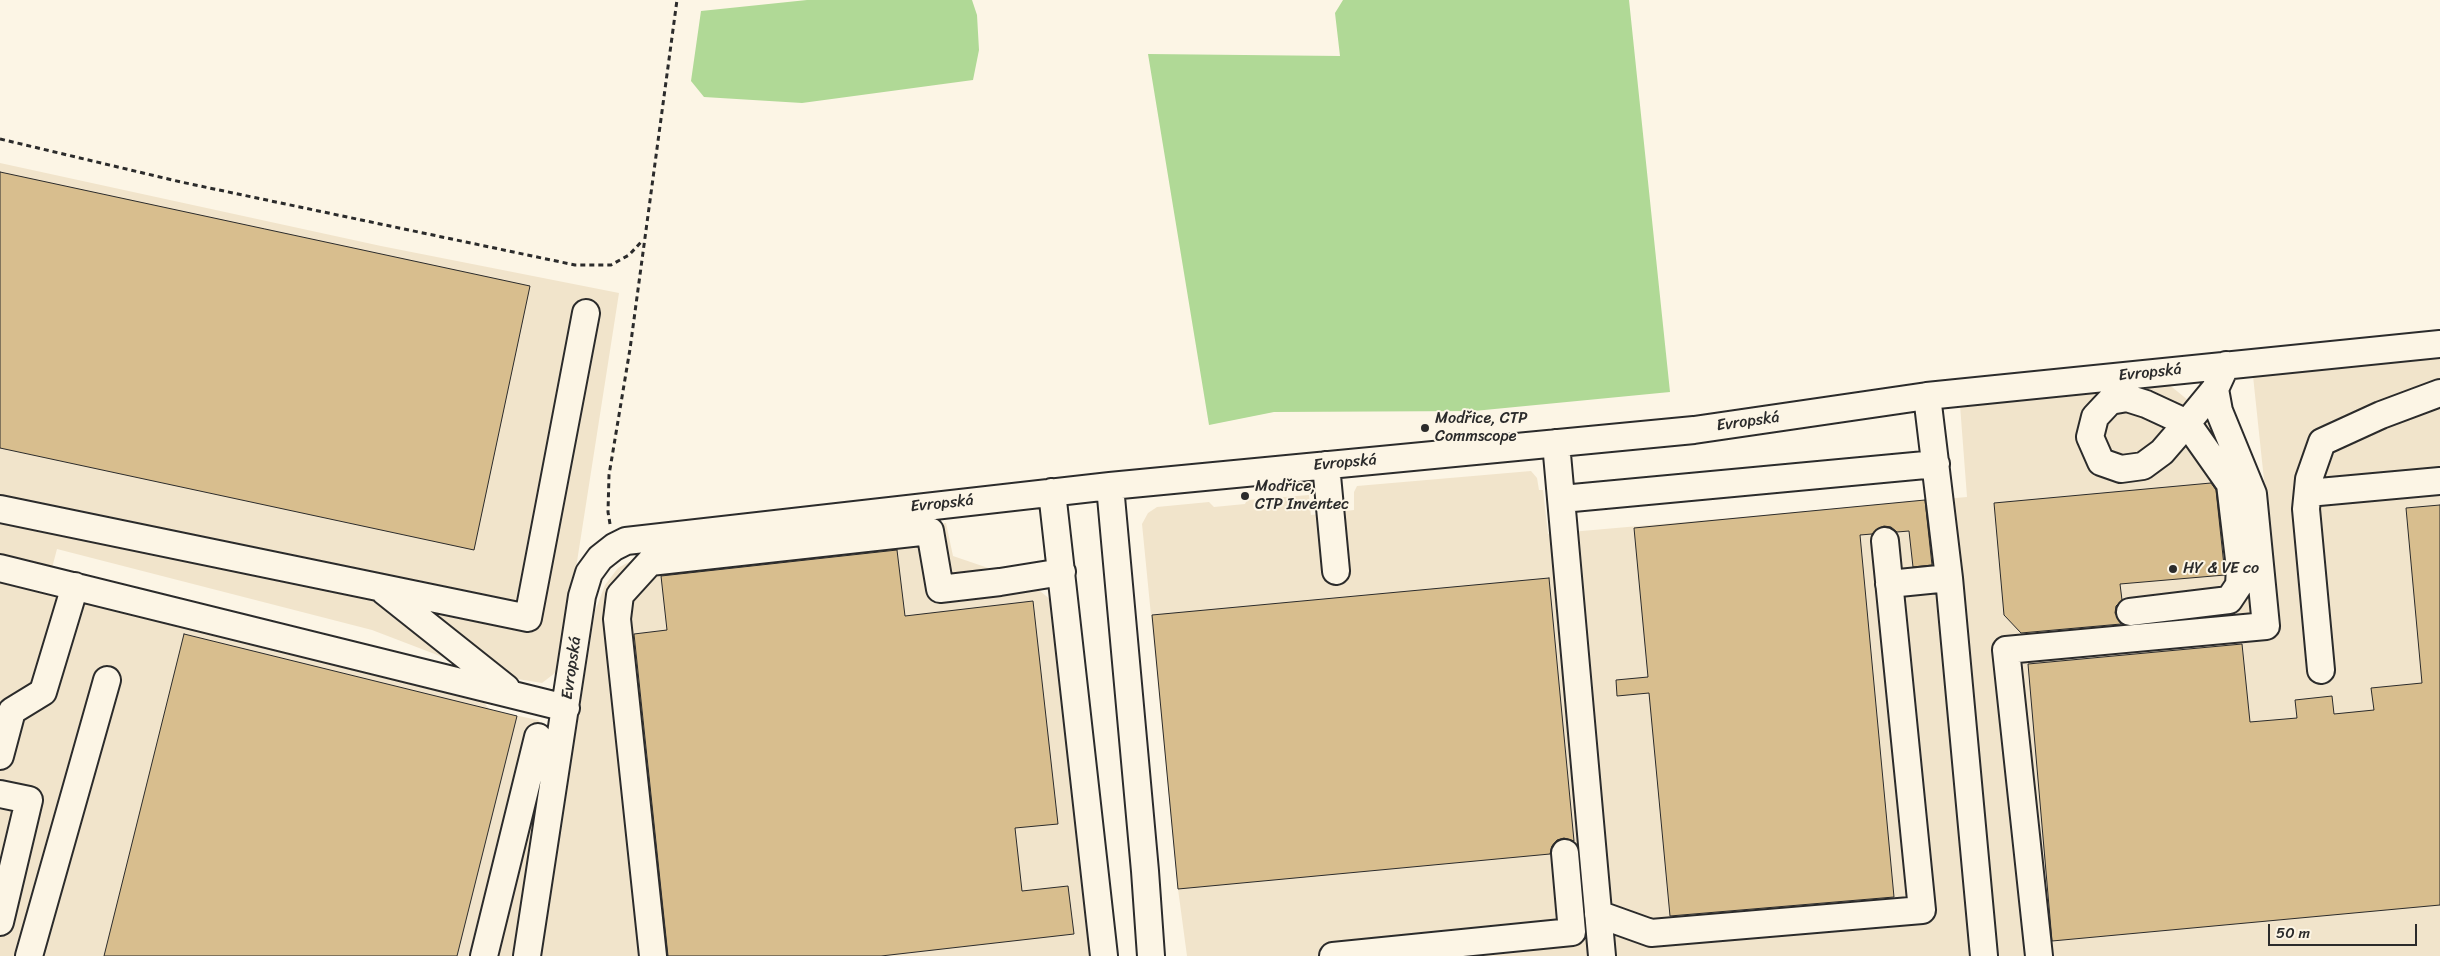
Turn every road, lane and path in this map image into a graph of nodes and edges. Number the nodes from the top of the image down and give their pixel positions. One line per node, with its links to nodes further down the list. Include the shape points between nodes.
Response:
1 (677, 0): 3 (path)
2 (0, 139): 3 (path, via 181,182 575,265 612,265 629,255)
3 (643, 240): 20 (path, via 630,349 609,475 608,512)
4 (586, 313): 27 (street, via 528,618)
5 (2440, 344): 6 (street, Evropská)
6 (2226, 365): 7 (street); 9 (street, Evropská)
7 (2215, 389): 28 (street, via 2187,423 2230,484 2240,568 2239,585 2229,600); 51 (street, via 2219,411 2253,494 2266,626 2006,650)
8 (2440, 393): 16 (street, via 2322,442)
9 (1928, 396): 10 (street, Evropská, via 1694,430); 12 (street)
10 (1556, 443): 11 (street, Evropská); 17 (street)
11 (1326, 464): 14 (street, Evropská); 22 (street)
12 (1936, 464): 17 (street); 24 (street)
13 (2440, 481): 16 (street)
14 (1110, 486): 15 (street, Evropská); 47 (street)
15 (1052, 492): 20 (street, Evropská, via 660,536 626,541); 23 (street)
16 (2308, 493): 29 (street, via 2306,509)
17 (1562, 499): 39 (street)
18 (0, 509): 27 (street)
19 (1885, 541): 25 (street)
20 (614, 547): 32 (street, Evropská, via 589,573 582,596)
21 (0, 568): 26 (street)
22 (1336, 571)
23 (1062, 572): 45 (street, via 940,589 930,531 650,562 620,595 617,619); 46 (street)
24 (1949, 578): 25 (street); 50 (street)
25 (1889, 584): 39 (street, via 1922,910 1651,933)
26 (75, 586): 31 (street); 34 (street, via 44,692 12,711)
27 (380, 588): 31 (street)
28 (2130, 612)
29 (2321, 670)
30 (107, 680): 42 (street)
31 (512, 693): 32 (street)
32 (566, 708): 38 (street, Evropská)
33 (538, 737): 37 (street)
34 (0, 756)
35 (0, 794): 40 (street, via 29,800)
36 (1565, 853): 41 (street, via 1572,932)
37 (504, 876): 38 (street); 43 (street)
38 (538, 883): 44 (street, Evropská)
39 (1598, 914): 49 (street)
40 (0, 922)
41 (1449, 950): 48 (street)
42 (29, 956)
43 (484, 956)
44 (527, 956)
45 (653, 956)
46 (1104, 956)
47 (1151, 956)
48 (1333, 956)
49 (1602, 956)
50 (1984, 956)
51 (2039, 956)

